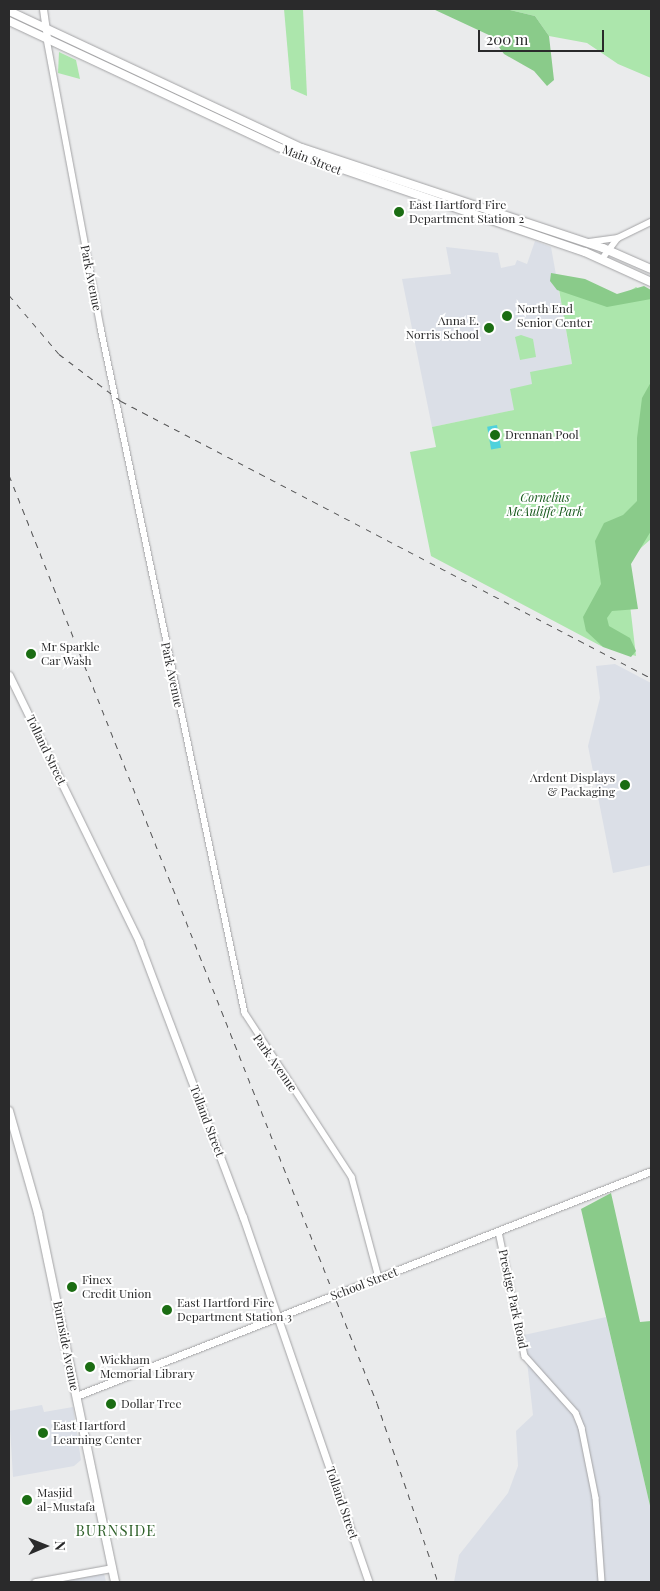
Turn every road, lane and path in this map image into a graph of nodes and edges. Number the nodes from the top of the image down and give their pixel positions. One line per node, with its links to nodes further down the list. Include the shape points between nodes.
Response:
1 (42, 9): 4 (main road)
2 (9, 11): 4 (main road, Main Street)
3 (9, 21): 5 (main road, Main Street)
4 (46, 30): 5 (main road); 6 (main road, Main Street, via 276,137)
5 (47, 39): 7 (main road, Main Street, via 249,135); 19 (street, Park Avenue, via 101,328 245,1013 352,1177)
6 (402, 183): 7 (main road); 10 (main road, Main Street)
7 (400, 191): 12 (main road, Main Street)
8 (651, 222): 9 (street, Main Street)
9 (618, 238): 10 (street, Main Street); 11 (street, Main Street)
10 (587, 243): 11 (main road)
11 (606, 249): 12 (street, Main Street); 13 (main road)
12 (602, 259): 14 (main road)
13 (651, 269)
14 (651, 282)
15 (9, 675): 20 (main road, Tolland Street, via 139,942)
16 (9, 1111): 21 (main road, Burnside Avenue, via 38,1213)
17 (651, 1171): 18 (main road, School Street)
18 (499, 1232): 19 (main road, School Street); 26 (street, Prestige Park Road, via 525,1356 576,1413 582,1428 596,1498)
19 (379, 1278): 20 (main road, School Street)
20 (279, 1317): 21 (main road, School Street); 25 (main road, Tolland Street)
21 (76, 1396): 22 (main road, Burnside Avenue)
22 (112, 1568): 23 (main road); 24 (main road, Burnside Avenue)
23 (35, 1582)
24 (115, 1582)
25 (369, 1582)
26 (602, 1582)

